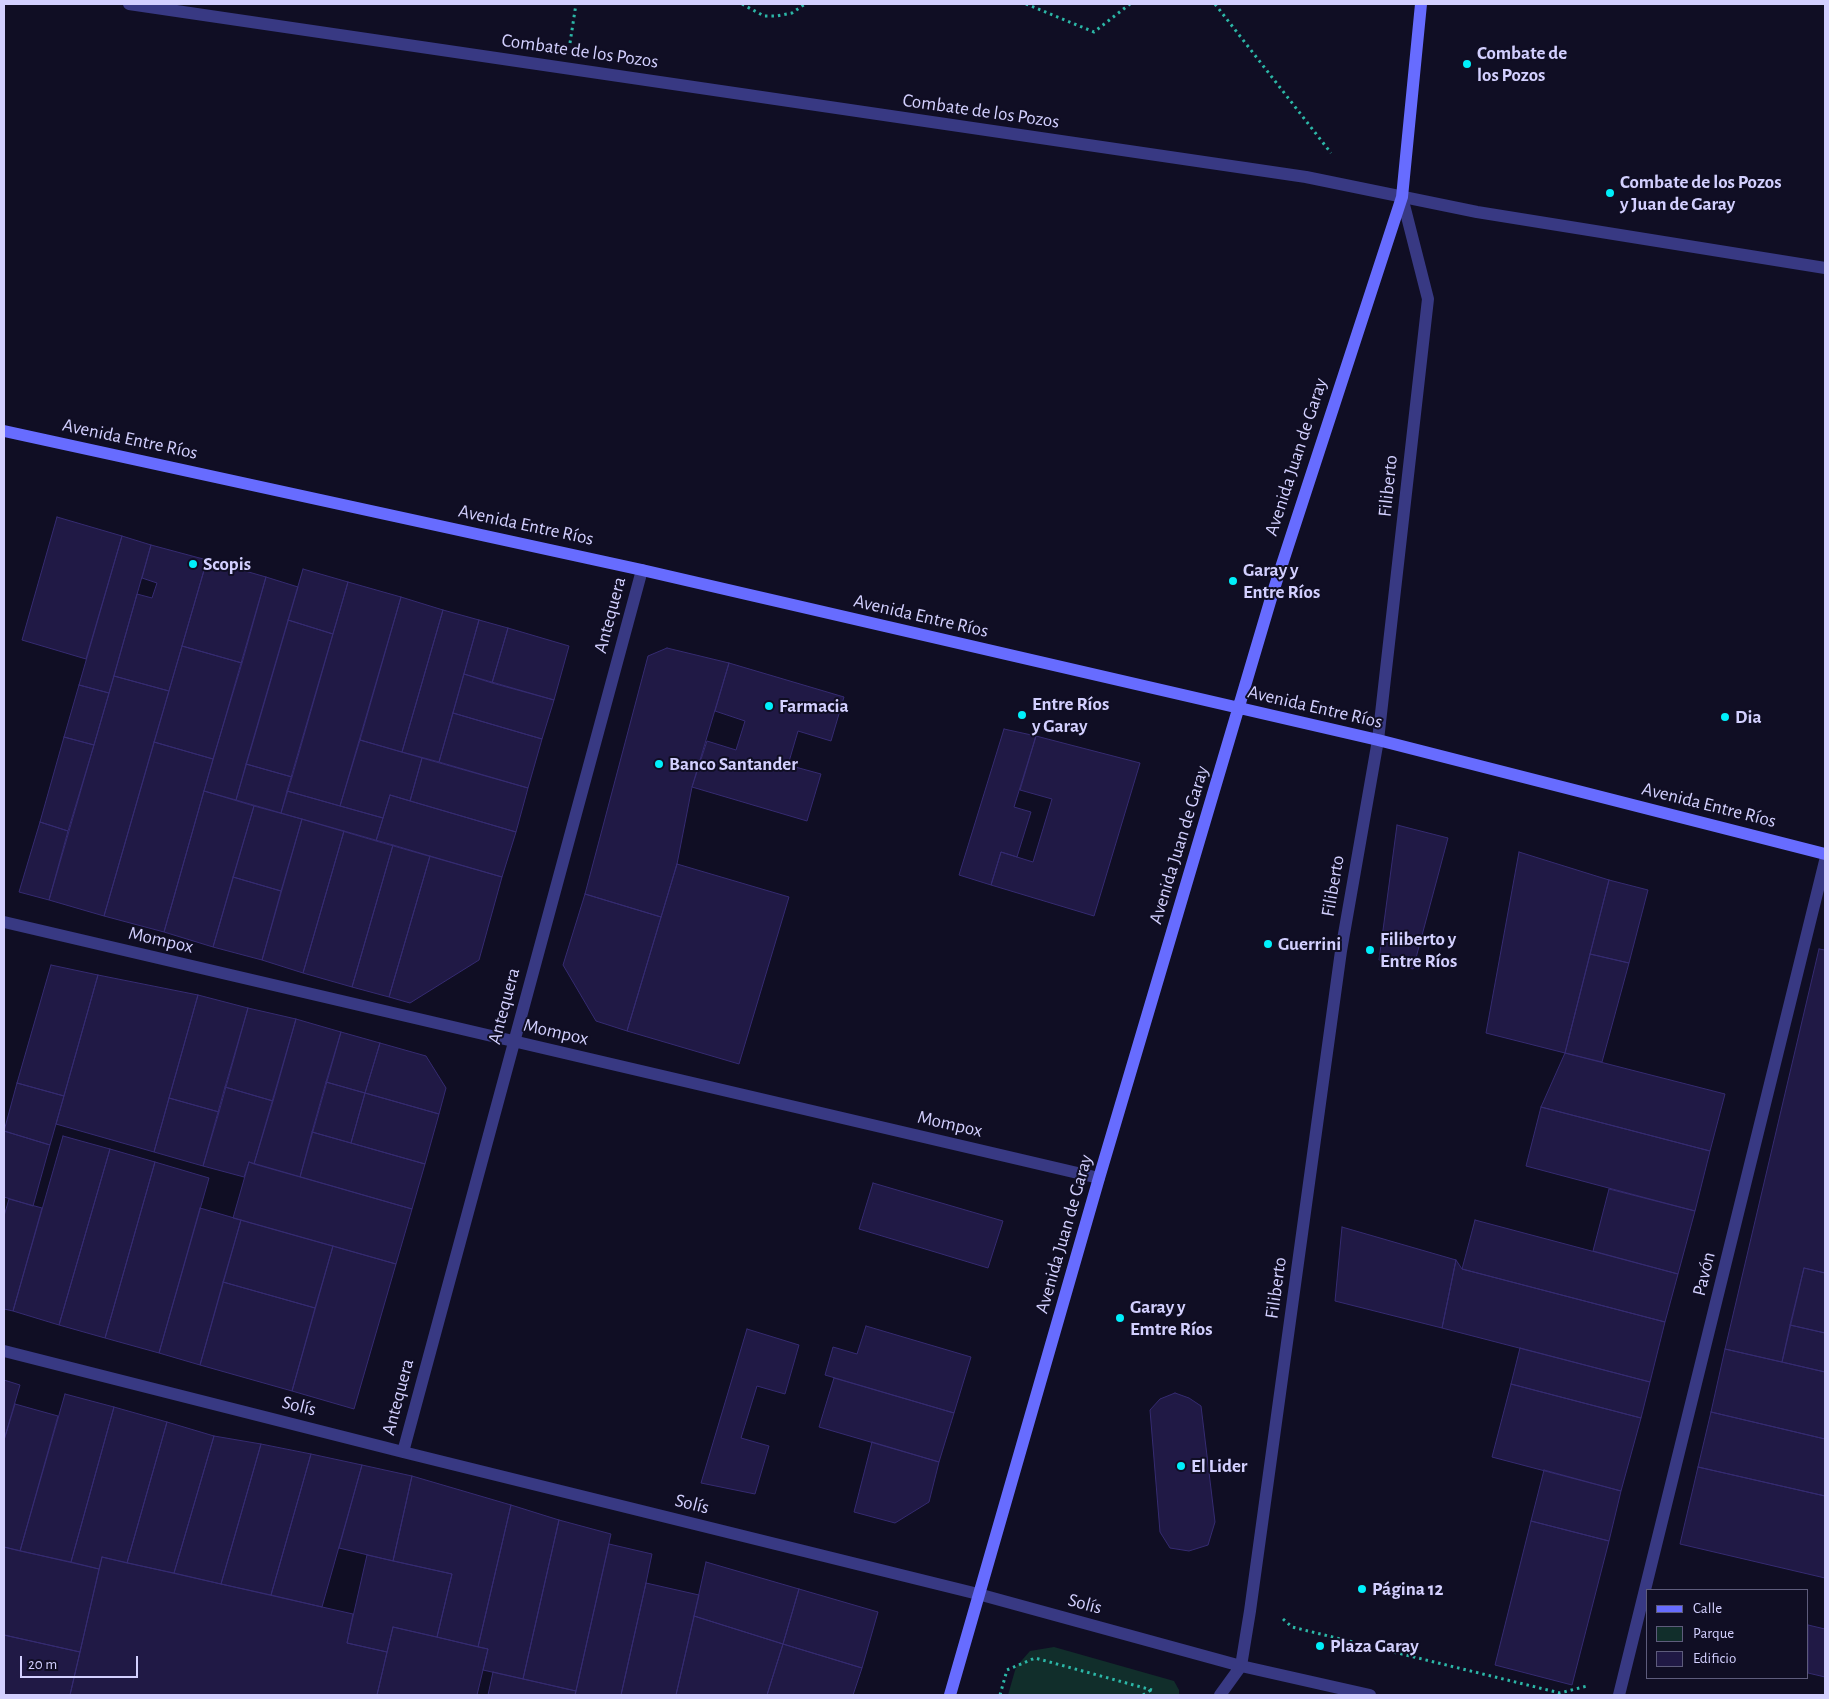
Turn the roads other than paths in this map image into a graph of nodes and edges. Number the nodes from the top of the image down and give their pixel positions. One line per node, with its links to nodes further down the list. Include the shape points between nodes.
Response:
1 (128, 4): 3 (street, Combate de los Pozos, via 1306,177)
2 (1420, 4): 3 (main road, Avenida Juan de Garay)
3 (1402, 198): 4 (street, Combate de los Pozos); 7 (main road, Avenida Juan de Garay, via 1285,551); 8 (street, Filiberto, via 1428,299)
4 (1825, 268)
5 (4, 431): 6 (main road, Avenida Entre Ríos)
6 (642, 570): 7 (main road, Avenida Entre Ríos); 12 (street, Antequera)
7 (1239, 708): 8 (main road, Avenida Entre Ríos); 13 (main road, Avenida Juan de Garay)
8 (1378, 740): 9 (main road, Avenida Entre Ríos); 17 (street, Filiberto, via 1341,951)
9 (1825, 854)
10 (1825, 861): 21 (street, Pavón)
11 (4, 922): 12 (street, Mompox)
12 (514, 1041): 13 (street, Mompox); 15 (street, Antequera)
13 (1099, 1178): 16 (main road, Avenida Juan de Garay)
14 (4, 1351): 15 (street, Solís)
15 (403, 1452): 16 (street, Solís)
16 (978, 1594): 17 (street, Solís); 18 (main road, Avenida Juan de Garay)
17 (1241, 1666): 19 (street, Filiberto); 20 (street, Solís)
18 (950, 1695)
19 (1220, 1695)
20 (1370, 1695)
21 (1619, 1695)

